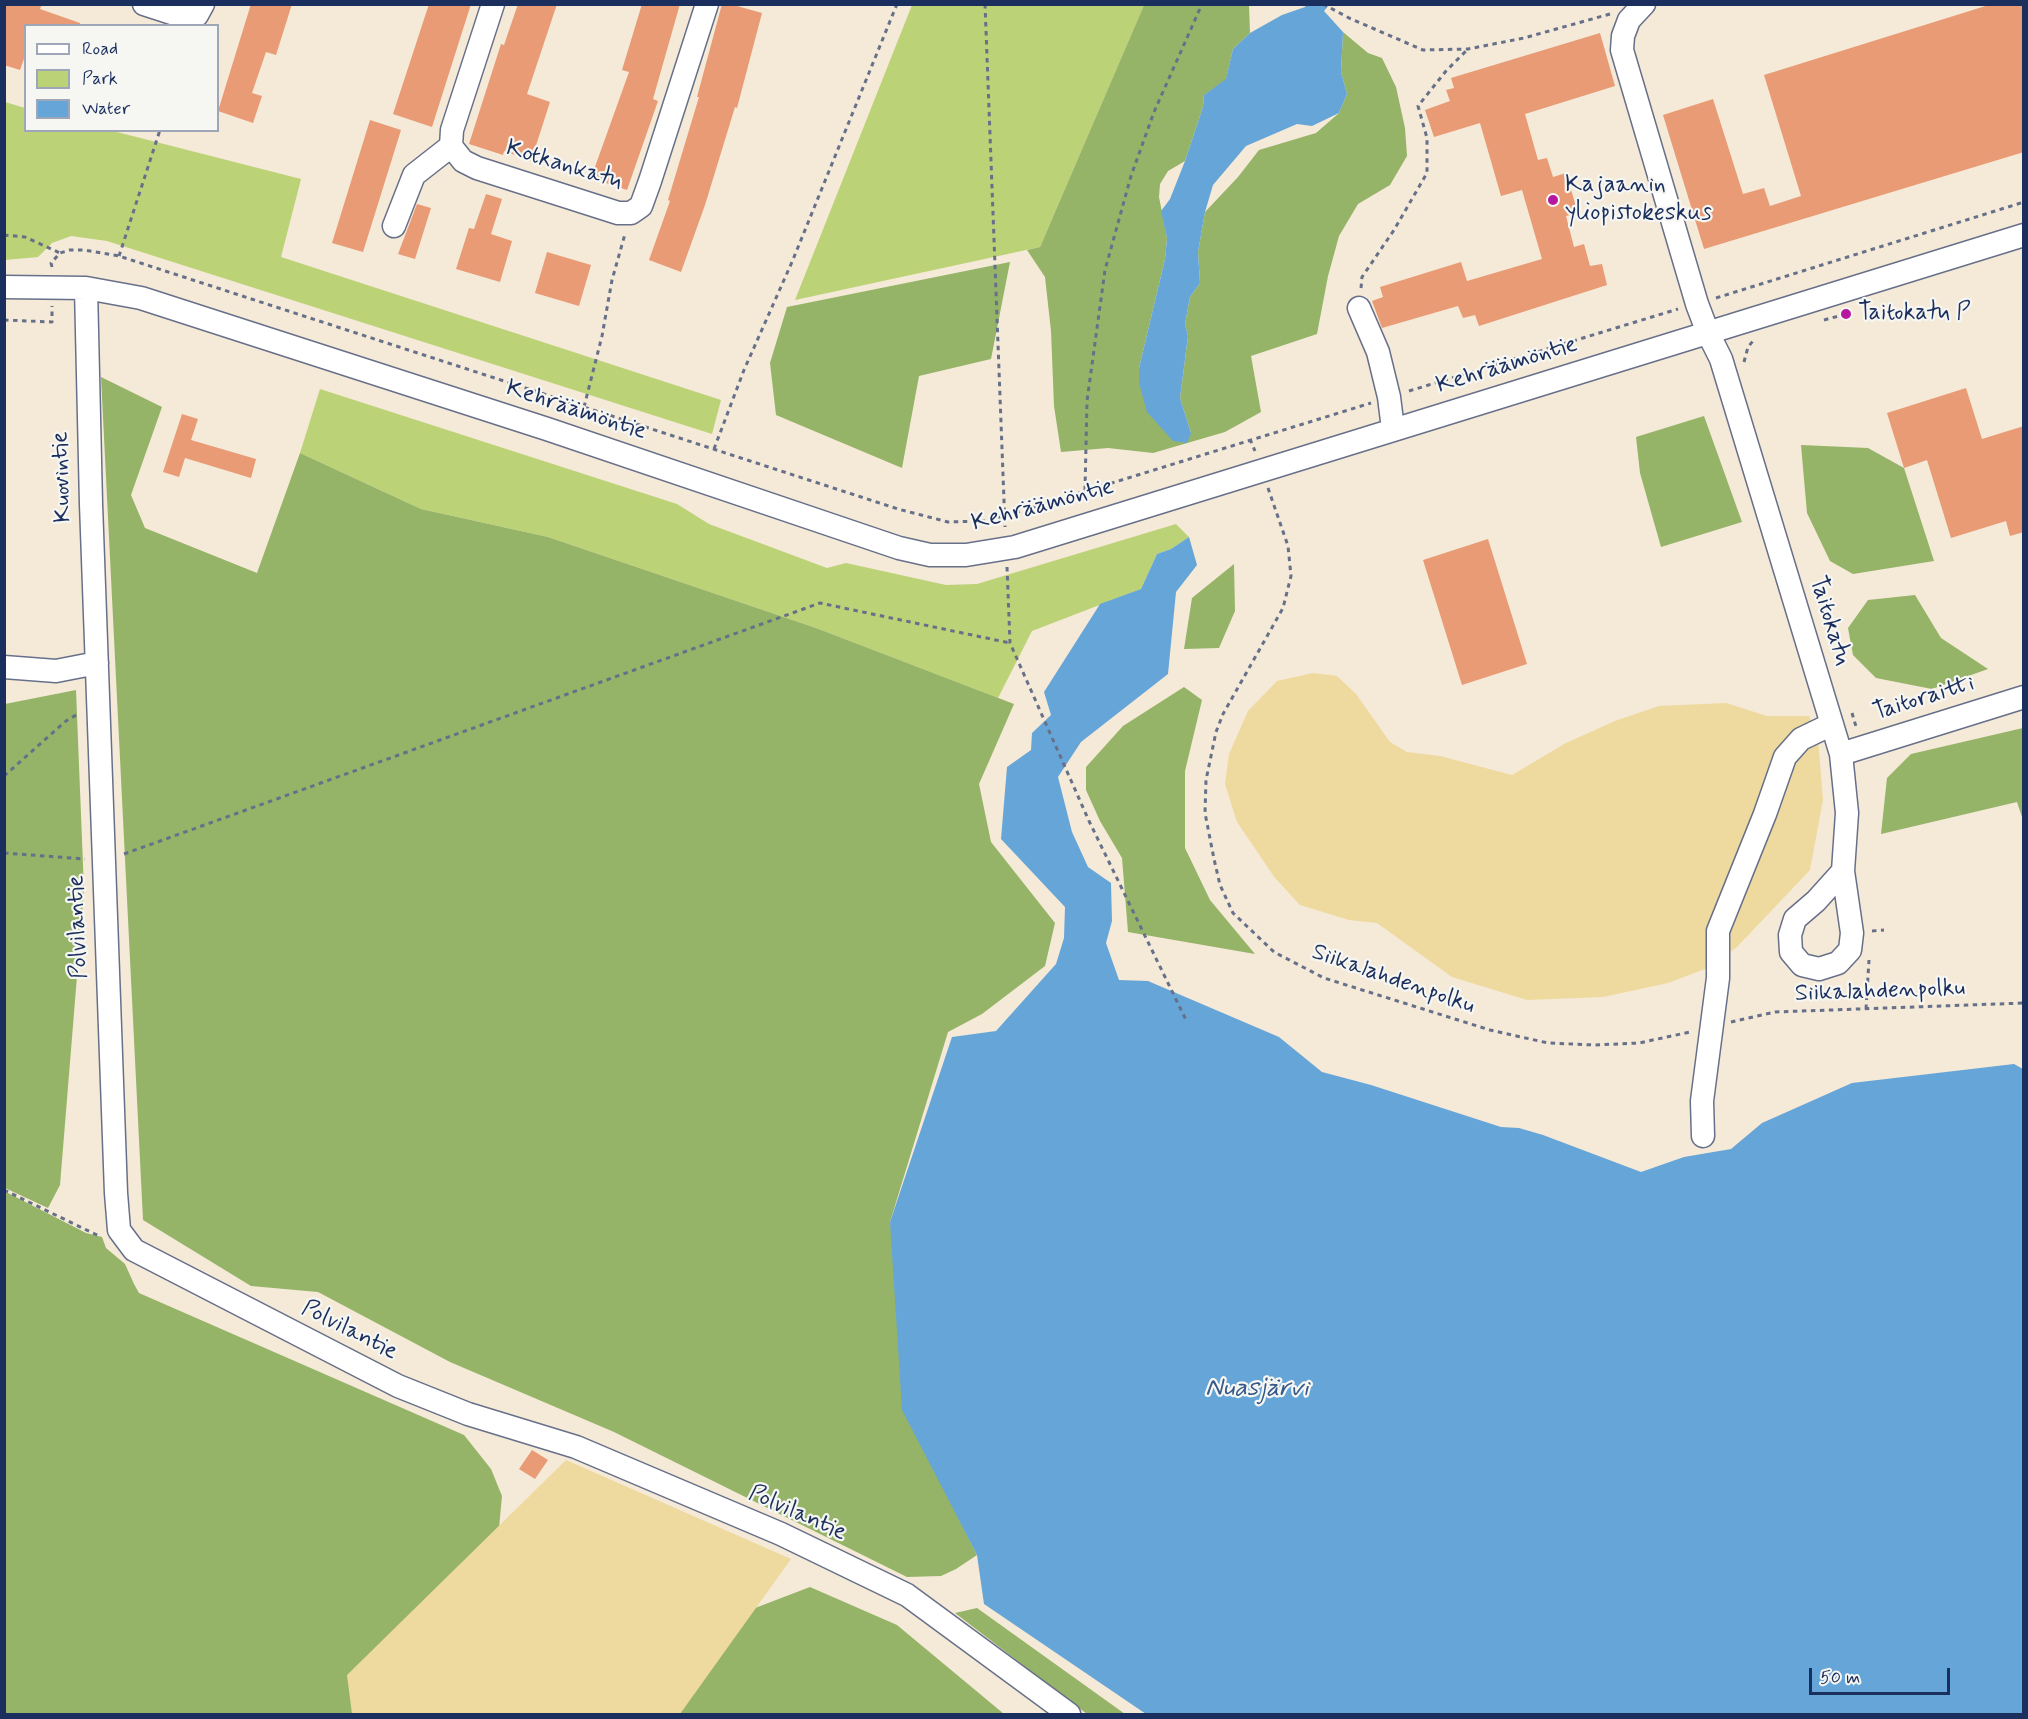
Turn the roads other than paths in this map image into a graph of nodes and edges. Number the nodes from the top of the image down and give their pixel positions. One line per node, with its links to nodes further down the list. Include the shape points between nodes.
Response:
1 (144, 4): 5 (street, via 181,16)
2 (493, 4): 6 (street, via 452,130)
3 (707, 4): 6 (street, Kotkankatu, via 641,206 631,213 618,213 477,168)
4 (1643, 5): 12 (street, Taitokatu, via 1629,20 1622,50)
5 (200, 10)
6 (451, 146): 7 (street, via 414,175)
7 (393, 226)
8 (2024, 235): 12 (street, Kehräämöntie)
9 (4, 287): 10 (street, Kehräämöntie)
10 (86, 288): 13 (street, Kehräämöntie, via 141,298 930,555 966,555 1015,547); 14 (street, Kuovintie)
11 (1359, 308): 13 (street, via 1389,397)
12 (1708, 333): 13 (street, Kehräämöntie); 17 (street, Taitokatu, via 1721,360)
13 (1394, 429)
14 (97, 663): 15 (street, via 56,671); 21 (street, Polvilantie, via 116,1193 119,1230 134,1250 398,1386 468,1414 576,1447 781,1534 907,1594)
15 (4, 667)
16 (2024, 697): 18 (street, Taitoraitti)
17 (1832, 724): 18 (street, Taitokatu); 20 (street, via 1802,739 1785,757 1718,931 1718,978 1702,1101)
18 (1841, 754): 19 (street, Taitokatu, via 1847,813)
19 (1843, 871): 19 (street, Taitokatu, via 1851,950 1839,963 1819,969 1802,965 1791,952 1790,935 1796,919)
20 (1703, 1136)
21 (1069, 1714)

